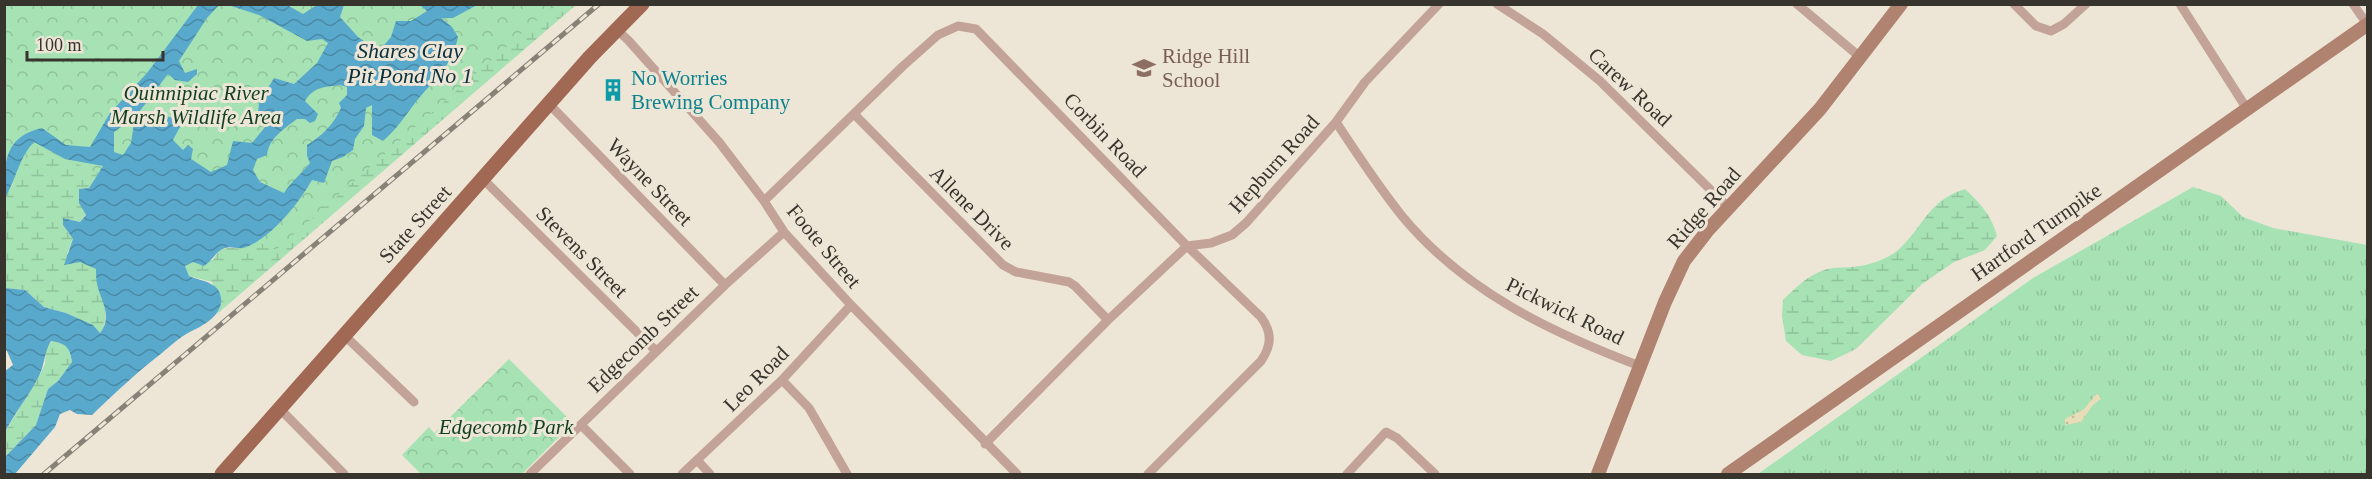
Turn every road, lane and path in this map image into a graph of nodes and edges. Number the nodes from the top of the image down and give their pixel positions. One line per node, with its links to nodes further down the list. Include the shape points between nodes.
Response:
1 (642, 4): 11 (main road, State Street)
2 (1439, 4): 16 (street, Hepburn Road, via 1365,82)
3 (1497, 4): 19 (street, Carew Road, via 1544,34 1600,81)
4 (1797, 4): 12 (street)
5 (1901, 4): 12 (main road, Ridge Road)
6 (2014, 4): 7 (street, via 2036,26 2051,31)
7 (2086, 4)
8 (2180, 4): 14 (street)
9 (2353, 4): 10 (street)
10 (2367, 24): 14 (main road, Hartford Turnpike)
11 (616, 29): 13 (main road, State Street); 18 (street, Foote Street, via 719,141)
12 (1860, 57): 19 (main road, Ridge Road, via 1816,114)
13 (549, 104): 17 (main road, State Street); 22 (street, Wayne Street)
14 (2247, 109): 46 (main road, Hartford Turnpike)
15 (854, 114): 18 (street, Corbin Road); 21 (street, Corbin Road, via 938,35 958,26 975,29); 24 (street, Allene Drive, via 1003,265 1016,272 1069,282)
16 (1336, 122): 21 (street, Hepburn Road, via 1232,235); 27 (street, Pickwick Road, via 1404,218 1480,288 1559,333)
17 (483, 179): 25 (main road, State Street); 26 (street, Stevens Street)
18 (764, 201): 20 (street, Foote Street)
19 (1729, 208): 27 (main road, Ridge Road, via 1678,271)
20 (784, 232): 22 (street, Edgecomb Street); 23 (street, Foote Street)
21 (1187, 246): 24 (street); 42 (street, Corbin Road, via 1261,317 1269,330 1269,346 1261,361)
22 (724, 285): 26 (street, Edgecomb Street)
23 (851, 305): 28 (street, Leo Road); 32 (street, Foote Street)
24 (1108, 320): 32 (street)
25 (344, 335): 29 (street); 30 (main road, State Street)
26 (656, 351): 31 (street, Edgecomb Street)
27 (1640, 366): 45 (main road, Ridge Road)
28 (782, 380): 33 (street, Leo Road); 40 (street, via 809,408)
29 (414, 402)
30 (280, 409): 34 (main road, State Street); 35 (street)
31 (581, 425): 36 (street, Edgecomb Street); 37 (street)
32 (985, 444): 41 (street, Foote Street)
33 (698, 460): 38 (street, Leo Road); 39 (street)
34 (222, 474)
35 (344, 474)
36 (530, 474)
37 (630, 474)
38 (682, 474)
39 (710, 474)
40 (847, 474)
41 (1017, 474)
42 (1148, 474)
43 (1347, 474): 44 (street, via 1386,432)
44 (1435, 474)
45 (1598, 474)
46 (1728, 474)

